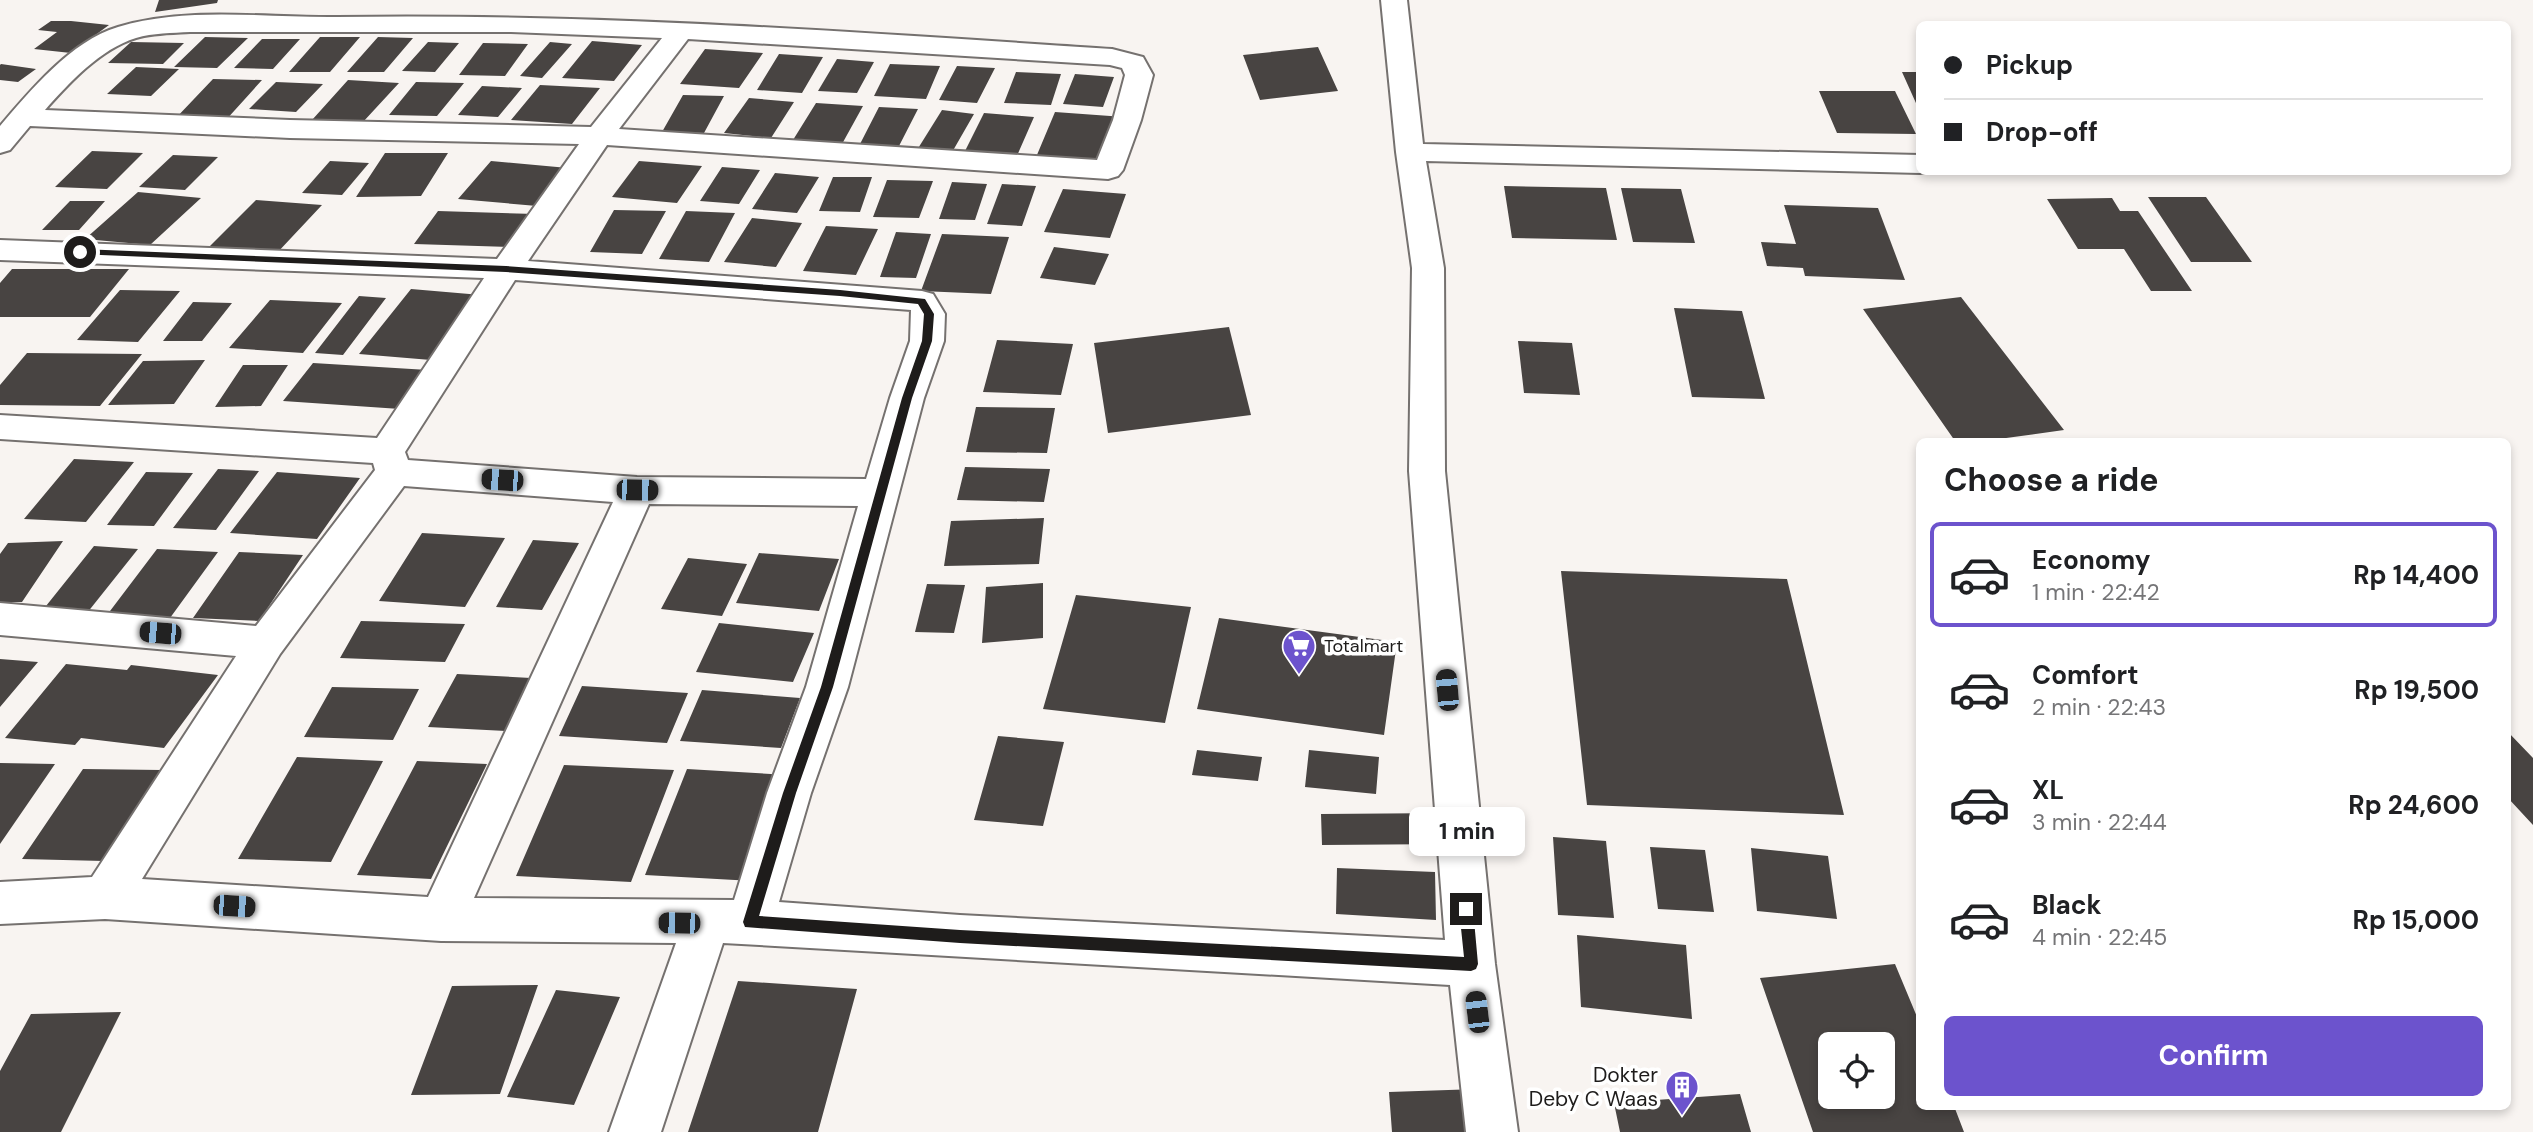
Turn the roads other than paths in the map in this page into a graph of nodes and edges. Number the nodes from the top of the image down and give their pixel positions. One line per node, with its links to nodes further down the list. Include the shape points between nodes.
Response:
1 (492, 0): 3 (street)
2 (1394, 0): 8 (street)
3 (519, 1)
4 (682, 29): 5 (street, via 400,23 159,28 124,33 95,51); 6 (street); 6 (street, via 1112,57 1133,63 1139,75 1108,170)
5 (21, 117): 6 (street); 7 (street)
6 (599, 136): 11 (street)
7 (0, 144)
8 (1410, 152): 9 (street); 22 (street, via 1428,268 1427,471)
9 (1916, 164)
10 (0, 250): 11 (street)
11 (506, 269): 13 (street); 15 (street, via 922,301 929,314 927,341)
12 (0, 427): 13 (street)
13 (390, 461): 14 (street); 17 (street)
14 (637, 490): 15 (street); 20 (street)
15 (879, 493): 21 (street, via 827,687 789,793)
16 (0, 619): 17 (street)
17 (266, 643): 18 (street)
18 (105, 898): 19 (street); 20 (street)
19 (0, 903)
20 (441, 919): 21 (street)
21 (728, 923): 22 (street); 23 (street)
22 (1471, 964): 24 (street)
23 (635, 1132)
24 (1492, 1132)

